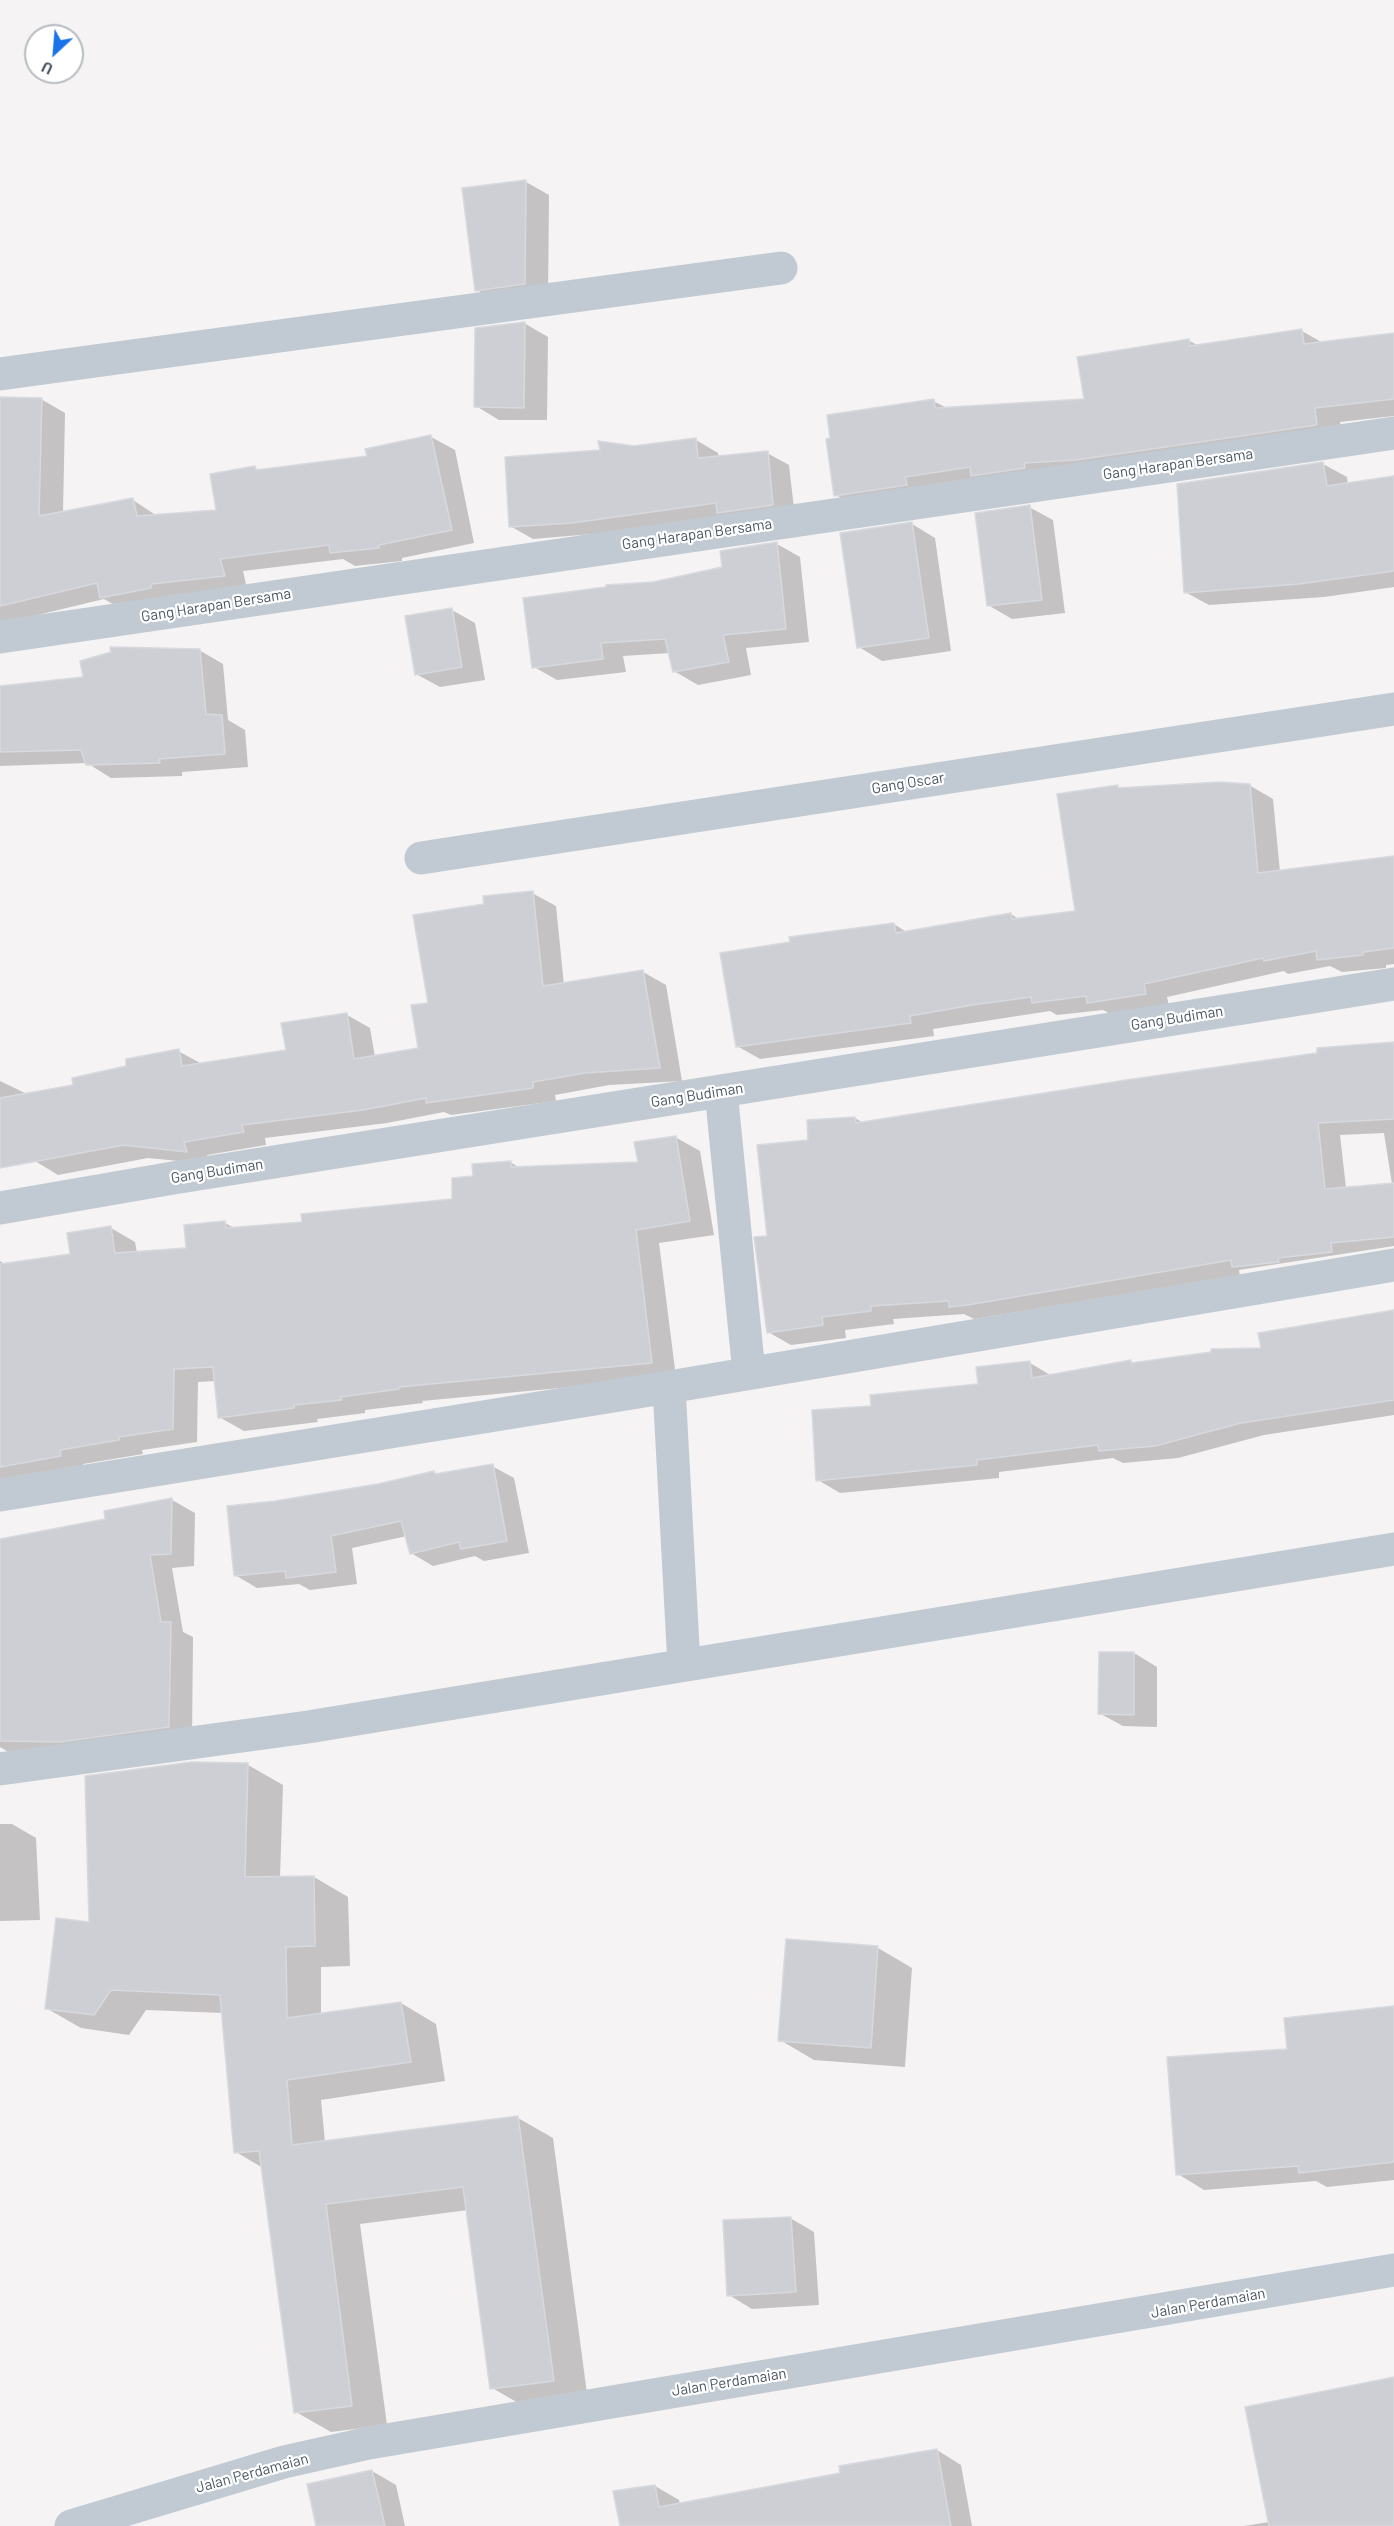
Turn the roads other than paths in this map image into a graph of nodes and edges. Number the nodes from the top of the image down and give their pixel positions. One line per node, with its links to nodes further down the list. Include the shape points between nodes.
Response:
1 (781, 268): 2 (street)
2 (0, 374)
3 (1394, 433): 4 (street, Gang Harapan Bersama)
4 (0, 637)
5 (1394, 709): 6 (street, Gang Oscar)
6 (421, 858)
7 (1394, 984): 8 (street, Gang Budiman)
8 (721, 1091): 9 (street, Gang Budiman); 11 (street)
9 (0, 1208)
10 (1394, 1265): 11 (street)
11 (749, 1373): 12 (street)
12 (669, 1388): 13 (street); 15 (street)
13 (0, 1495)
14 (1394, 1549): 15 (street)
15 (684, 1665): 16 (street, via 308,1727)
16 (0, 1769)
17 (1394, 2270): 18 (street, Jalan Perdamaian, via 369,2442 284,2462)
18 (71, 2526)

